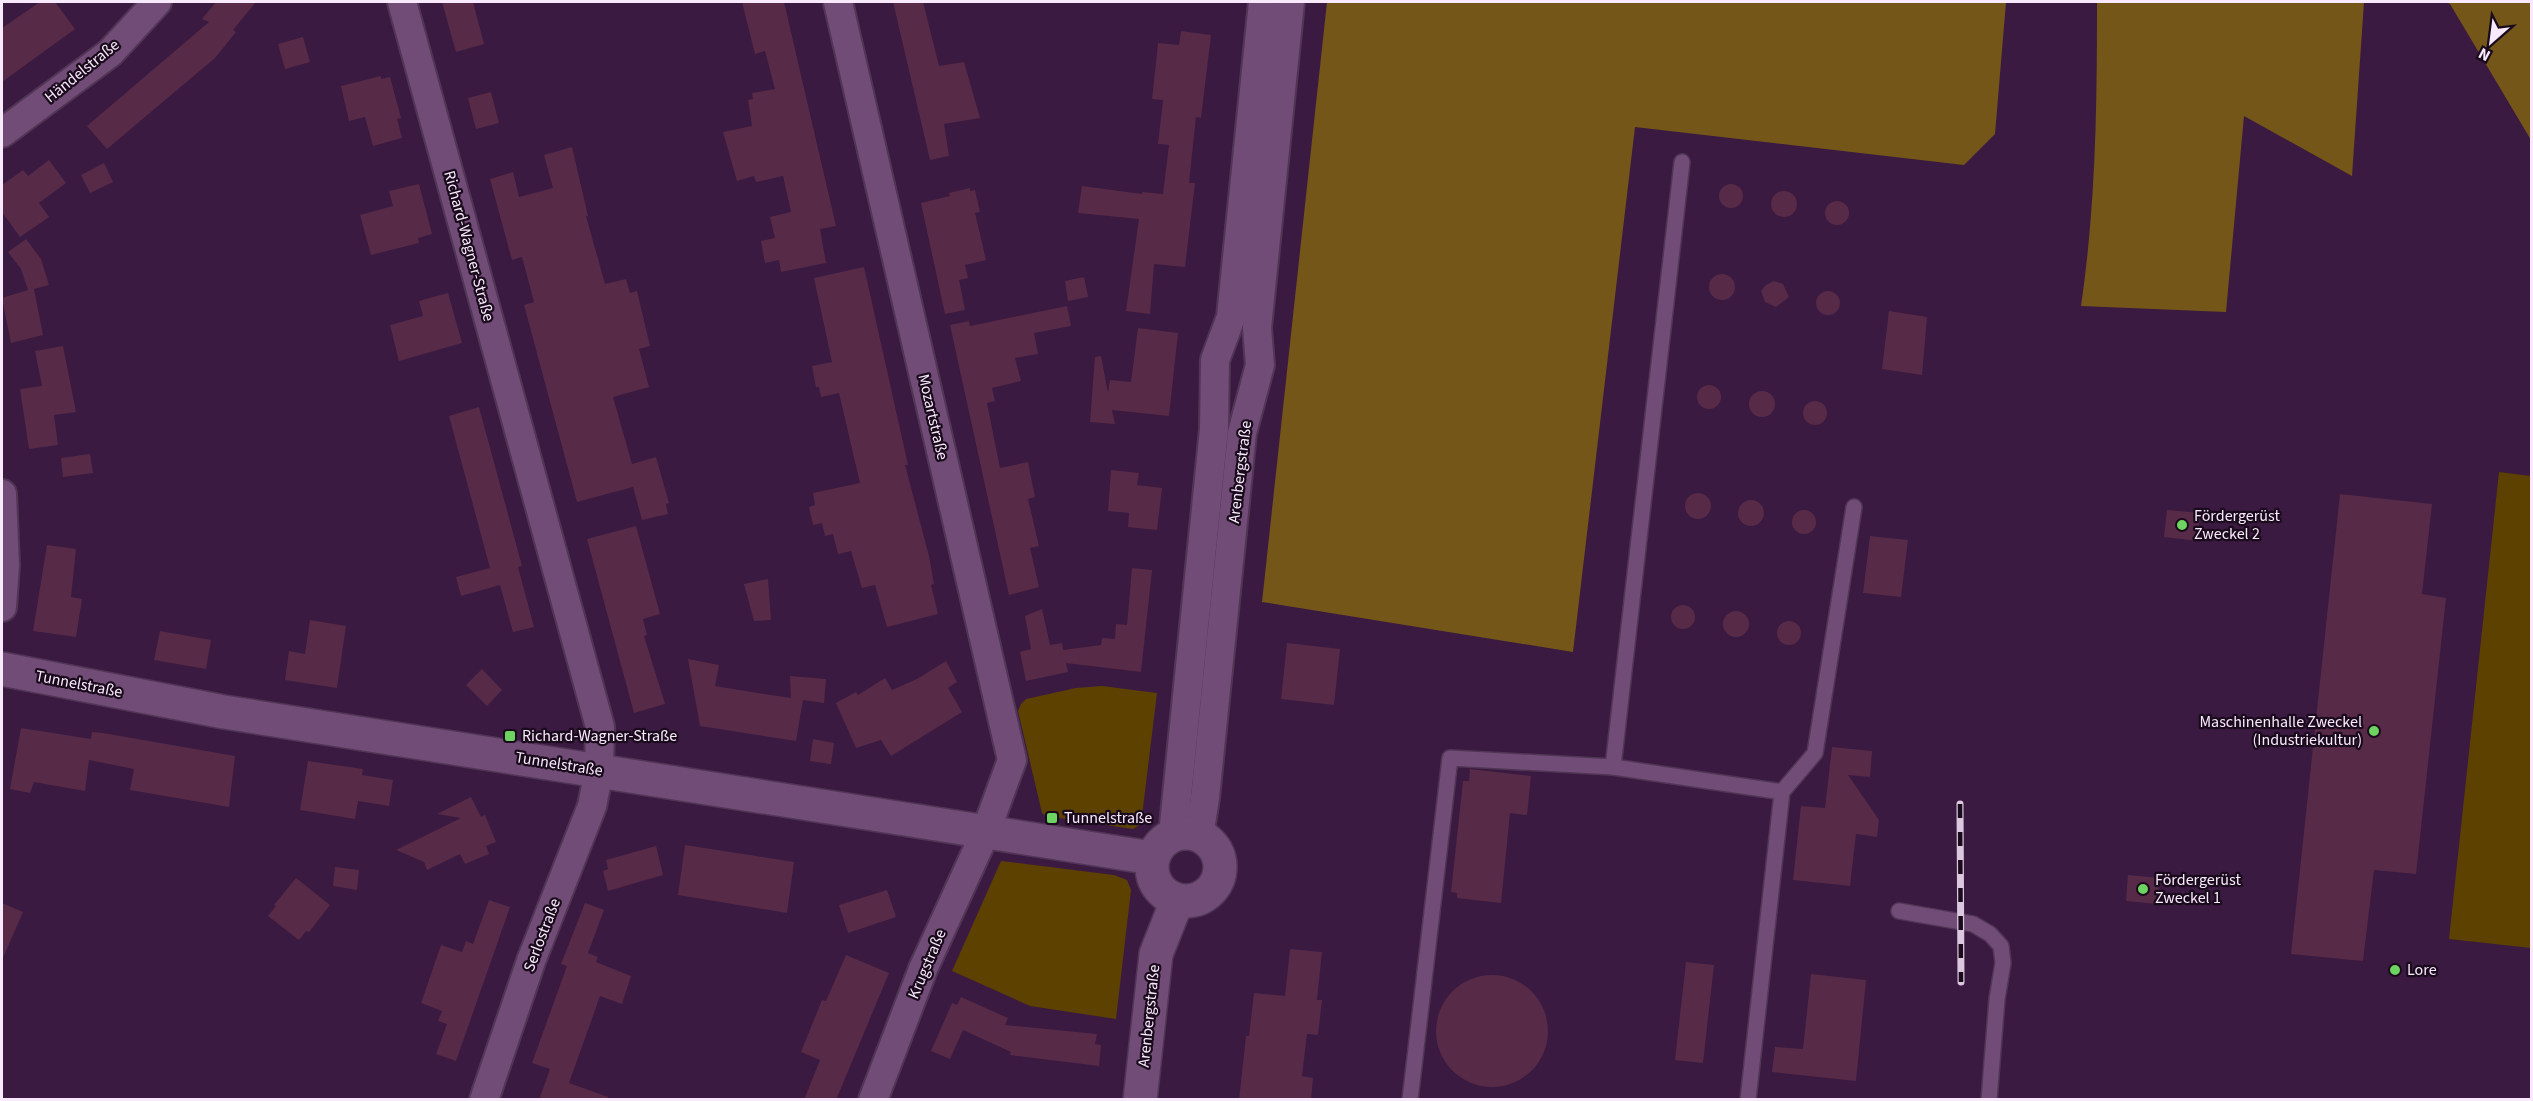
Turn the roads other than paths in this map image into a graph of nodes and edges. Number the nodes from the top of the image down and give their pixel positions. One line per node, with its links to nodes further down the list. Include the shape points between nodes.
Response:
1 (157, 2): 6 (street, Händelstraße, via 110,53)
2 (402, 2): 13 (street, Richard-Wagner-Straße, via 600,727)
3 (838, 2): 15 (street, Mozartstraße, via 1012,760)
4 (1263, 2): 16 (street, Arenbergstraße, via 1231,317 1215,360 1214,429)
5 (1290, 2): 16 (street, Arenbergstraße, via 1257,328 1260,365 1242,433 1205,798)
6 (2, 133)
7 (1682, 162): 12 (lane)
8 (2, 494): 10 (street)
9 (1854, 507): 14 (lane, via 1815,753)
10 (2, 607)
11 (2, 669): 13 (street, Tunnelstraße, via 224,712)
12 (1613, 767): 14 (lane); 22 (lane, via 1450,758)
13 (599, 771): 15 (street, Tunnelstraße); 19 (street, Serlostraße, via 592,806 531,961)
14 (1782, 792): 23 (lane)
15 (986, 831): 16 (street, Tunnelstraße); 20 (street, Krugstraße, via 923,969)
16 (1175, 843): 17 (street, Arenbergstraße, via 1152,876 1161,891); 17 (street, via 1214,848 1220,863 1218,879 1209,893 1193,901)
17 (1177, 901): 21 (street, Arenbergstraße, via 1156,954)
18 (1899, 911): 24 (lane, via 1973,924 2001,946 2003,963)
19 (484, 1100)
20 (873, 1100)
21 (1140, 1100)
22 (1410, 1100)
23 (1748, 1100)
24 (1989, 1100)

